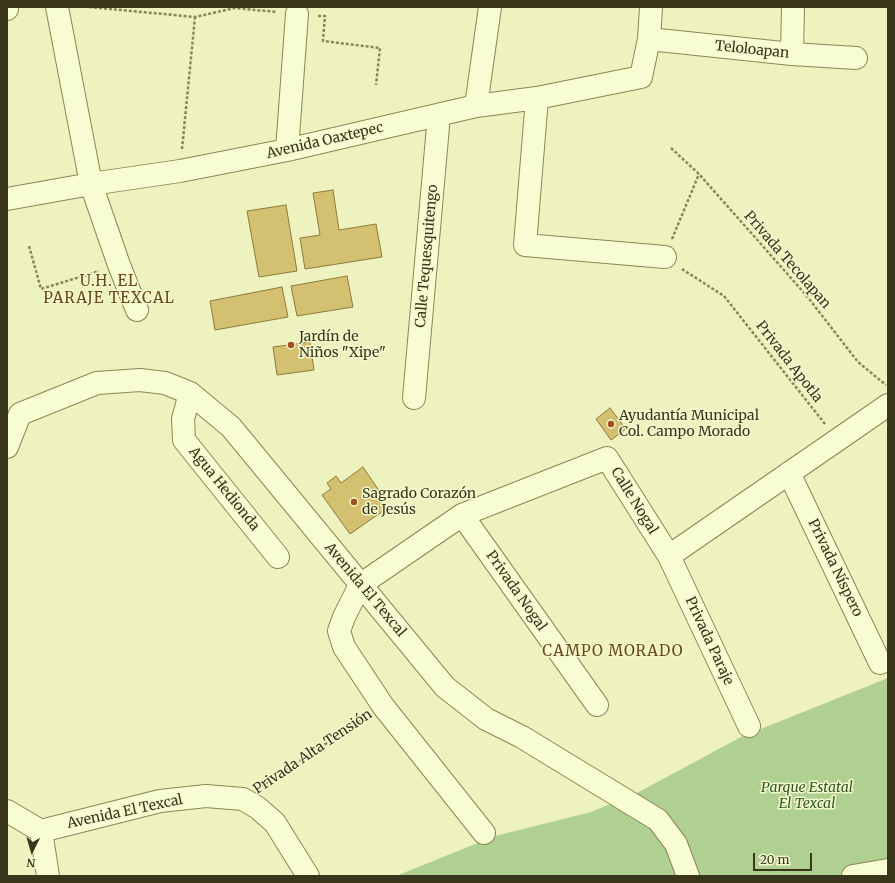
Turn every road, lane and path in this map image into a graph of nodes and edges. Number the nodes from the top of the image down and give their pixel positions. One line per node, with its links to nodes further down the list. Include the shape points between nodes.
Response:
1 (57, 7): 21 (street)
2 (89, 7): 9 (path)
3 (235, 7): 9 (path)
4 (490, 7): 15 (street)
5 (651, 7): 10 (street)
6 (793, 7): 11 (street)
7 (298, 14): 18 (street)
8 (325, 16): 13 (path, via 323,41 380,48)
9 (195, 18): 19 (path)
10 (649, 39): 11 (street, Teloloapan); 14 (street, Avenida Oaxtepec, via 642,77)
11 (792, 54): 12 (street, Teloloapan)
12 (856, 58)
13 (376, 84)
14 (537, 98): 15 (street, Avenida Oaxtepec); 24 (street, via 525,245)
15 (476, 106): 16 (street, Avenida Oaxtepec)
16 (439, 115): 18 (street, Avenida Oaxtepec); 29 (street, Calle Tequesquitengo)
17 (670, 148): 20 (path, Privada Tecolapan)
18 (287, 150): 19 (street, Avenida Oaxtepec)
19 (180, 171): 21 (street, Avenida Oaxtepec)
20 (699, 174): 24 (path); 27 (path, Privada Tecolapan, via 806,295 858,362)
21 (91, 184): 22 (street, Avenida Oaxtepec); 25 (street)
22 (7, 199)
23 (29, 246): 25 (path, via 41,289)
24 (665, 257): 32 (path, Privada Apotla, via 724,296)
25 (118, 265): 26 (street)
26 (137, 310)
27 (888, 386)
28 (190, 393): 31 (street, Avenida El Texcal, via 165,384 140,380 98,383); 37 (street, Agua Hedionda, via 183,419 184,440); 38 (street, Avenida El Texcal, via 231,427)
29 (414, 398)
30 (888, 405): 32 (street)
31 (14, 408): 33 (street, Avenida El Texcal)
32 (838, 440): 34 (street)
33 (7, 447)
34 (789, 473): 36 (street); 39 (street, Privada Níspero)
35 (462, 515): 36 (street, Calle Nogal, via 607,458); 38 (street, Calle Nogal); 40 (street, Privada Nogal)
36 (669, 556): 42 (street, Privada Paraje)
37 (278, 557)
38 (360, 585): 41 (street, Privada Alta Tensión, via 339,631 344,647); 50 (street, Avenida El Texcal, via 375,600 445,688 486,719 522,737 658,820 676,844)
39 (880, 664)
40 (597, 705)
41 (383, 706): 43 (path, Privada Alta Tensión); 46 (street, Privada Alta Tensión)
42 (749, 726)
43 (243, 799): 45 (street, Avenida El Texcal, via 206,796 160,801); 49 (street, Avenida El Texcal, via 275,823)
44 (7, 810): 45 (street)
45 (41, 831): 48 (street)
46 (484, 833)
47 (888, 870): 51 (street)
48 (48, 876)
49 (308, 876)
50 (688, 876)
51 (853, 876)

